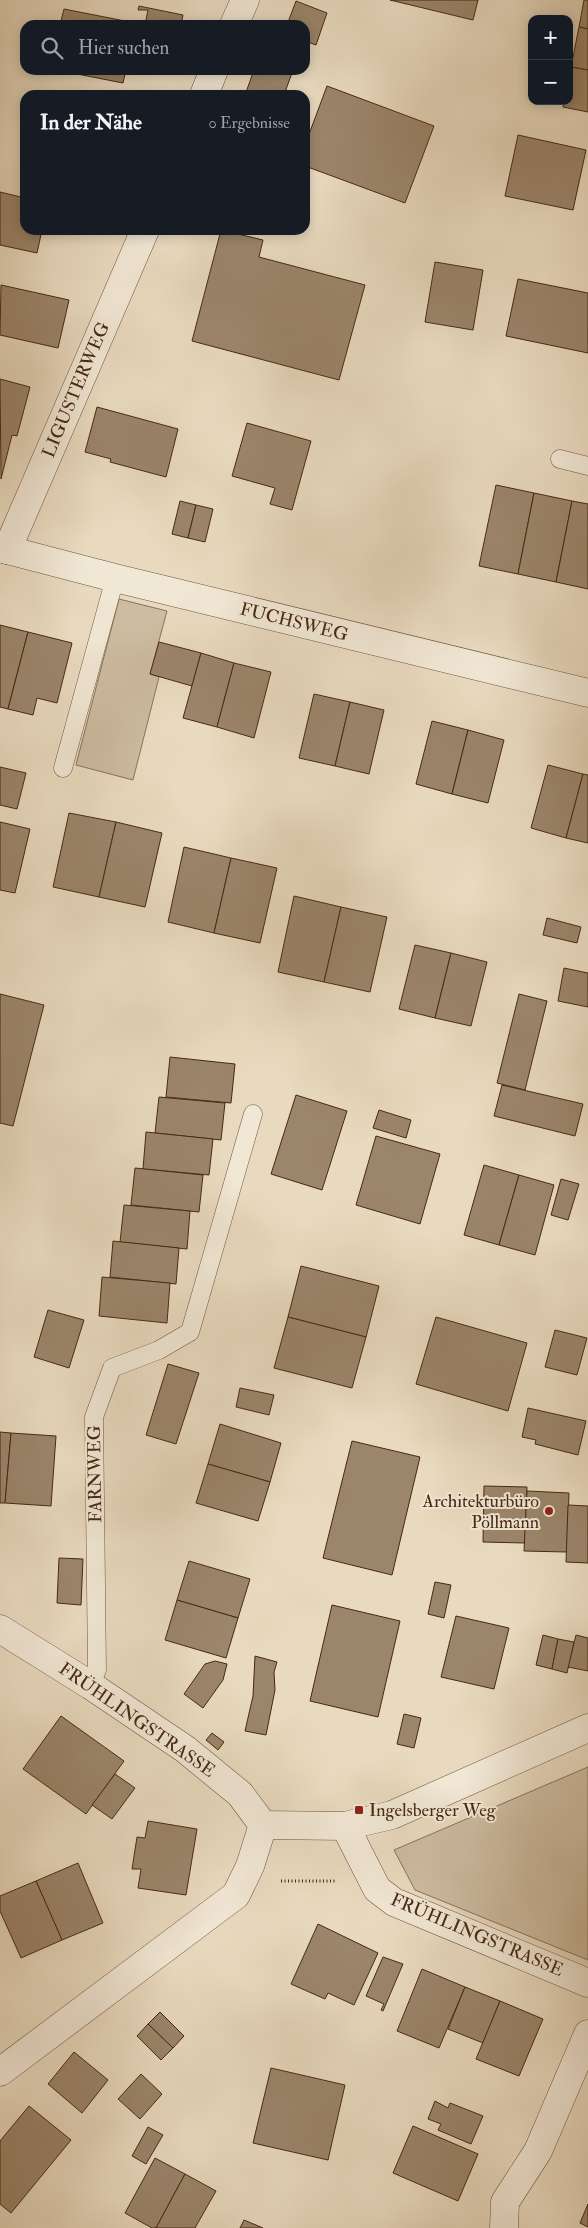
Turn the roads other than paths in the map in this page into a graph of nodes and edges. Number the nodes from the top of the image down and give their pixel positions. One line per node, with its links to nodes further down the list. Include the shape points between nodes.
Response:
1 (245, 0): 2 (street)
2 (236, 20)
3 (212, 75): 4 (street)
4 (206, 90)
5 (143, 235): 8 (street, LIGUSTERWEG)
6 (560, 459): 7 (lane)
7 (588, 466)
8 (3, 549): 9 (street, FUCHSWEG)
9 (114, 578): 10 (street, FUCHSWEG); 11 (lane)
10 (588, 693)
11 (63, 768)
12 (253, 1114): 14 (lane, FARNWEG, via 190,1332 159,1350 112,1368 94,1417 97,1670)
13 (0, 1629): 14 (street, FRÜHLINGSTRASSE)
14 (90, 1685): 16 (street, FRÜHLINGSTRASSE, via 185,1749 240,1794)
15 (588, 1728): 17 (street, via 392,1815)
16 (263, 1825): 17 (street); 20 (street, via 250,1866 236,1895)
17 (345, 1826): 18 (street, FRÜHLINGSTRASSE, via 377,1889 394,1902)
18 (588, 1983)
19 (588, 2034): 21 (street, via 538,2151 505,2202)
20 (0, 2072)
21 (504, 2228)

